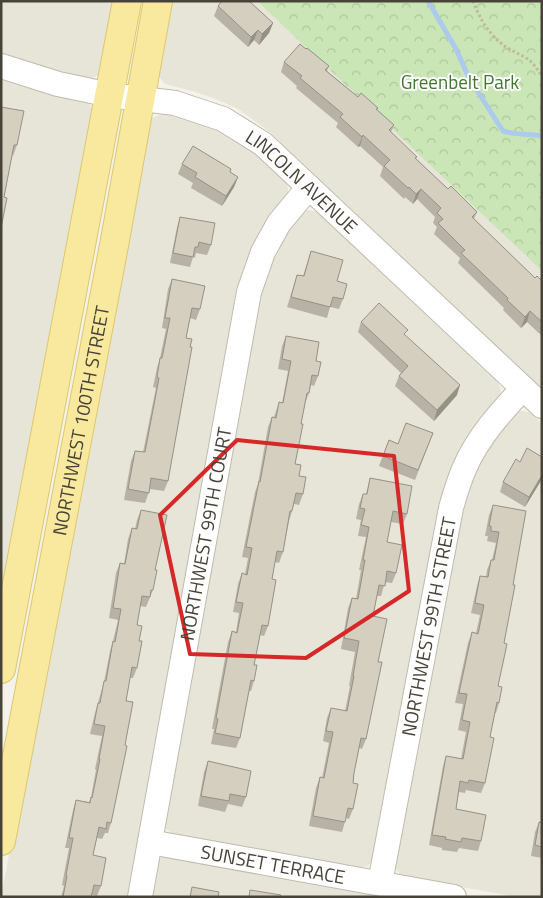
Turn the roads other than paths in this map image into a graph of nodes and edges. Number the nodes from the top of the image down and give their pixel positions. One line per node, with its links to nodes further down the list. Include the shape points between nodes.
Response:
1 (127, 1): 4 (main road, NORTHWEST 100TH STREET)
2 (158, 1): 5 (main road, NORTHWEST 100TH STREET)
3 (1, 66): 4 (street, LINCOLN AVENUE, via 58,84)
4 (109, 95): 5 (street, LINCOLN AVENUE); 9 (main road, NORTHWEST 100TH STREET)
5 (140, 98): 6 (street, LINCOLN AVENUE, via 175,103 223,120 263,144); 10 (main road, NORTHWEST 100TH STREET)
6 (309, 187): 7 (street, LINCOLN AVENUE); 11 (street, NORTHWEST 99TH COURT, via 279,224 263,252 249,292)
7 (524, 388): 8 (street, LINCOLN AVENUE); 12 (street, NORTHWEST 99TH STREET, via 475,448 451,508)
8 (542, 406)
9 (1, 669)
10 (1, 841)
11 (150, 842): 12 (street, SUNSET TERRACE); 13 (street, NORTHWEST 99TH COURT)
12 (380, 884): 14 (street, SUNSET TERRACE)
13 (140, 897)
14 (454, 897)

